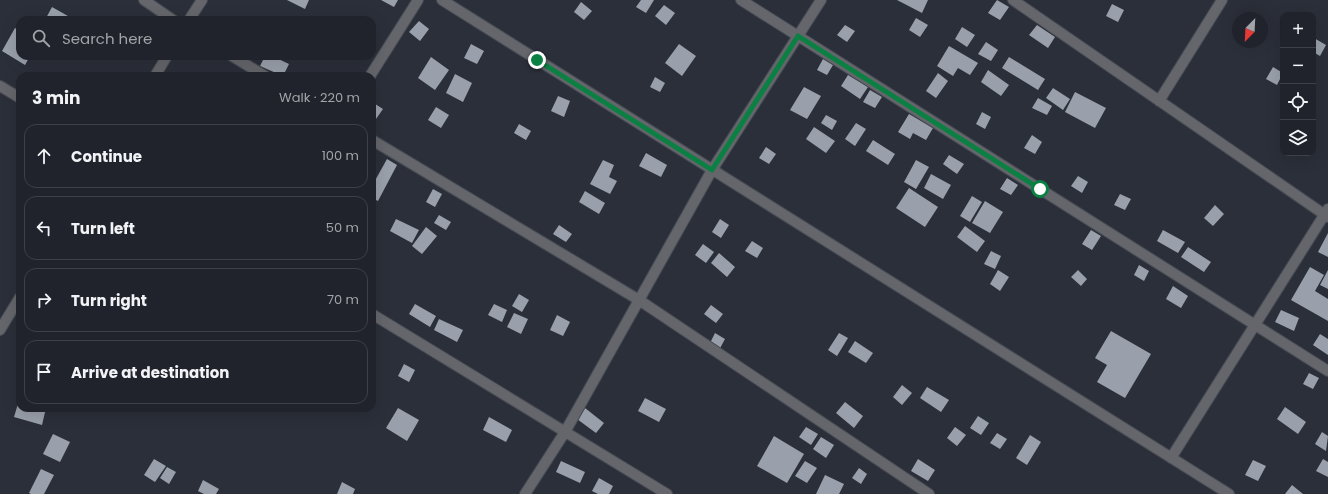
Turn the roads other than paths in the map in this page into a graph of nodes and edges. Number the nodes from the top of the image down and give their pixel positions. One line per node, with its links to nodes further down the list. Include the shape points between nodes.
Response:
1 (144, 0): 9 (street)
2 (202, 0): 10 (street)
3 (418, 0): 16 (street)
4 (442, 0): 21 (street)
5 (741, 0): 11 (street)
6 (821, 0): 11 (street)
7 (1012, 0): 19 (street)
8 (1222, 0): 19 (street)
9 (167, 16)
10 (192, 16)
11 (798, 36): 21 (street); 26 (street)
12 (165, 60): 14 (street)
13 (239, 60): 15 (street)
14 (157, 72)
15 (258, 72)
16 (373, 72)
17 (0, 86): 18 (street)
18 (16, 96)
19 (1159, 101): 22 (street)
20 (376, 142): 23 (street)
21 (712, 170): 23 (street); 30 (street)
22 (1327, 213): 26 (street)
23 (639, 300): 29 (street); 33 (street)
24 (16, 304): 27 (street)
25 (376, 316): 29 (street)
26 (1255, 324): 28 (street); 30 (street)
27 (0, 330)
28 (1328, 372)
29 (565, 432): 31 (street); 32 (street)
30 (1171, 458): 34 (street)
31 (525, 494)
32 (667, 494)
33 (929, 494)
34 (1229, 494)

